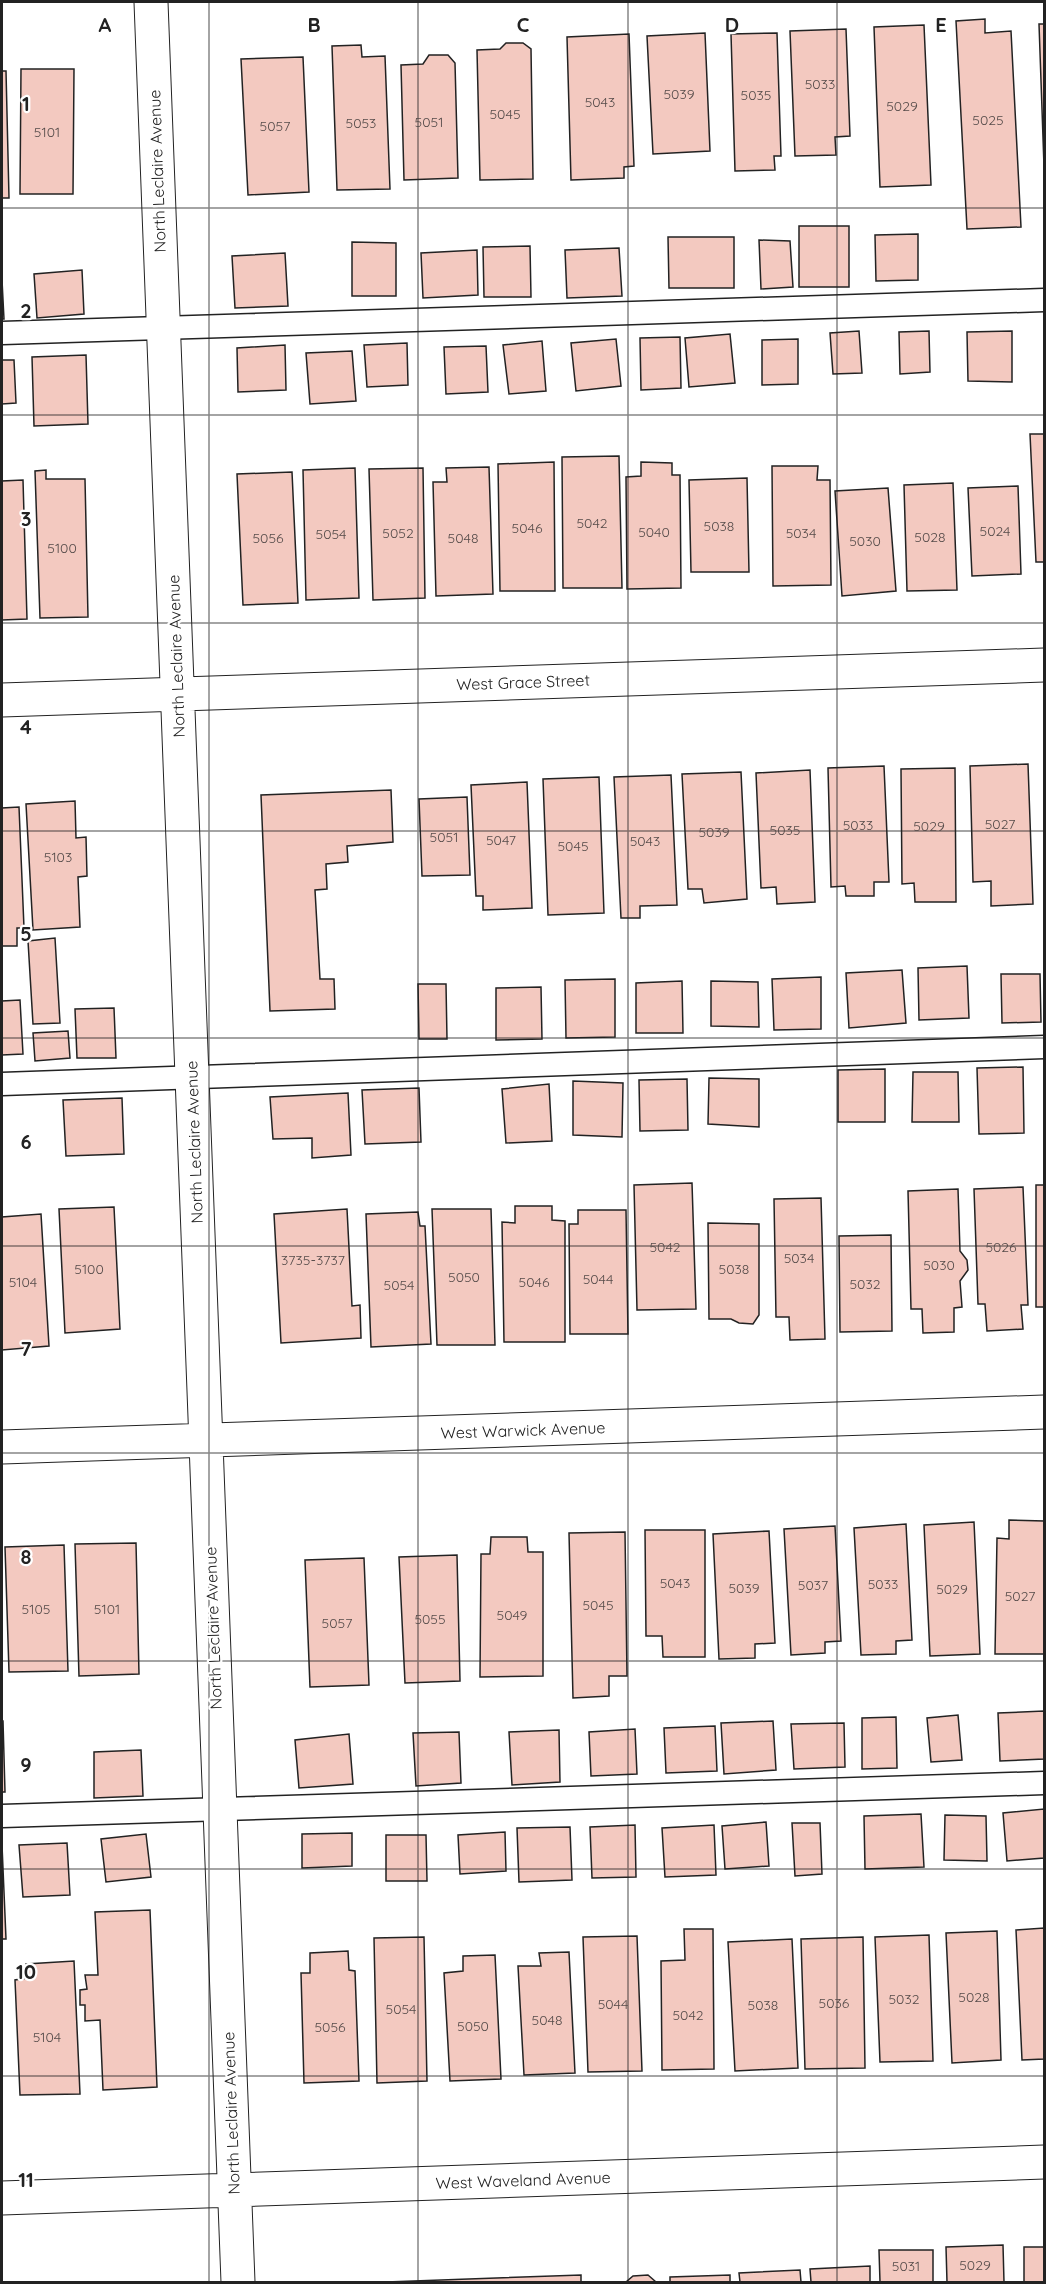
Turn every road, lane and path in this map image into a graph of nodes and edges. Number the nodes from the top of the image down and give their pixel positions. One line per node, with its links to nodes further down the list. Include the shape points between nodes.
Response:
1 (151, 2): 3 (street, North Leclaire Avenue)
2 (1044, 300): 3 (lane)
3 (163, 328): 4 (lane); 6 (street, North Leclaire Avenue)
4 (2, 333)
5 (1044, 664): 6 (street, West Grace Street)
6 (177, 694): 7 (street, West Grace Street); 9 (street, North Leclaire Avenue)
7 (2, 700)
8 (1044, 1047): 9 (lane)
9 (192, 1078): 10 (lane); 12 (street, North Leclaire Avenue)
10 (2, 1084)
11 (1044, 1412): 12 (street, West Warwick Avenue)
12 (206, 1440): 13 (street, West Warwick Avenue); 15 (street, North Leclaire Avenue)
13 (2, 1447)
14 (1044, 1784): 15 (lane)
15 (220, 1810): 16 (lane); 18 (street, North Leclaire Avenue)
16 (2, 1816)
17 (1044, 2163): 18 (street, West Waveland Avenue)
18 (234, 2190): 19 (street, West Waveland Avenue); 20 (street, North Leclaire Avenue)
19 (2, 2198)
20 (238, 2283)

